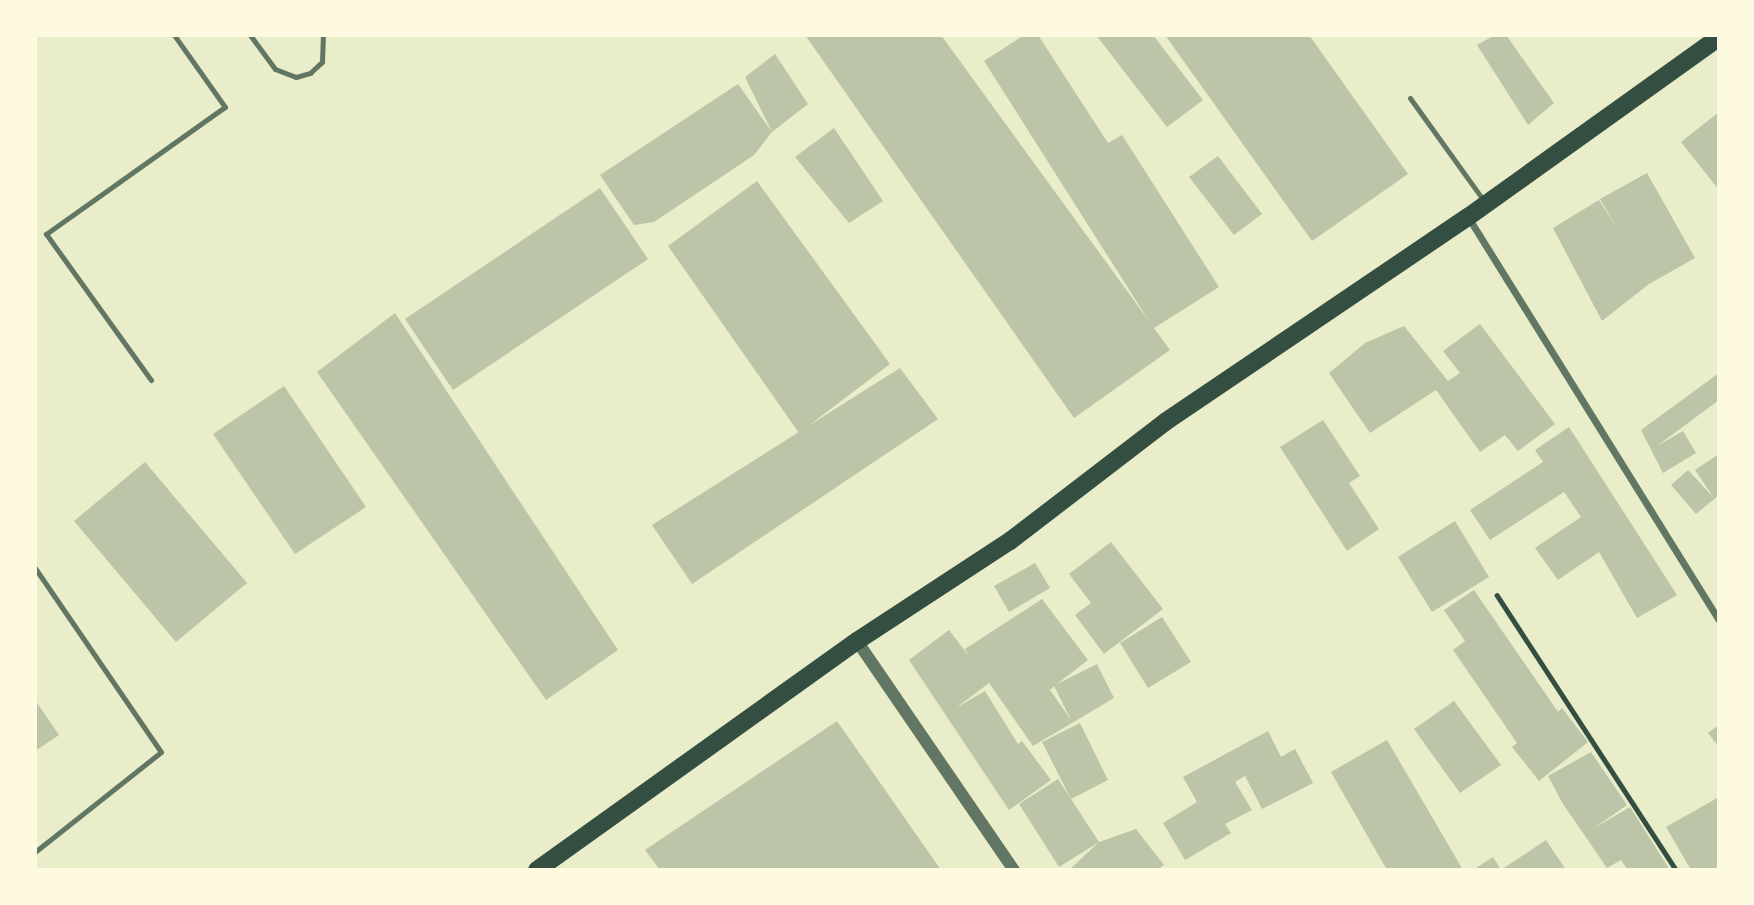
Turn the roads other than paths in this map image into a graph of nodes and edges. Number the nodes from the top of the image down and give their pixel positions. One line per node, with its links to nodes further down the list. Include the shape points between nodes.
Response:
1 (174, 35): 8 (lane, via 225,107 46,234)
2 (250, 35): 3 (lane, via 275,69 296,77 310,74 322,62)
3 (323, 35)
4 (1719, 37): 6 (main road)
5 (1409, 98): 6 (lane)
6 (1486, 204): 7 (main road)
7 (1468, 217): 10 (street); 11 (main road, via 1165,422 1010,541)
8 (151, 380)
9 (35, 568): 12 (lane, via 162,752)
10 (1719, 620)
11 (857, 641): 13 (main road); 14 (street)
12 (35, 852)
13 (537, 870)
14 (1014, 870)

